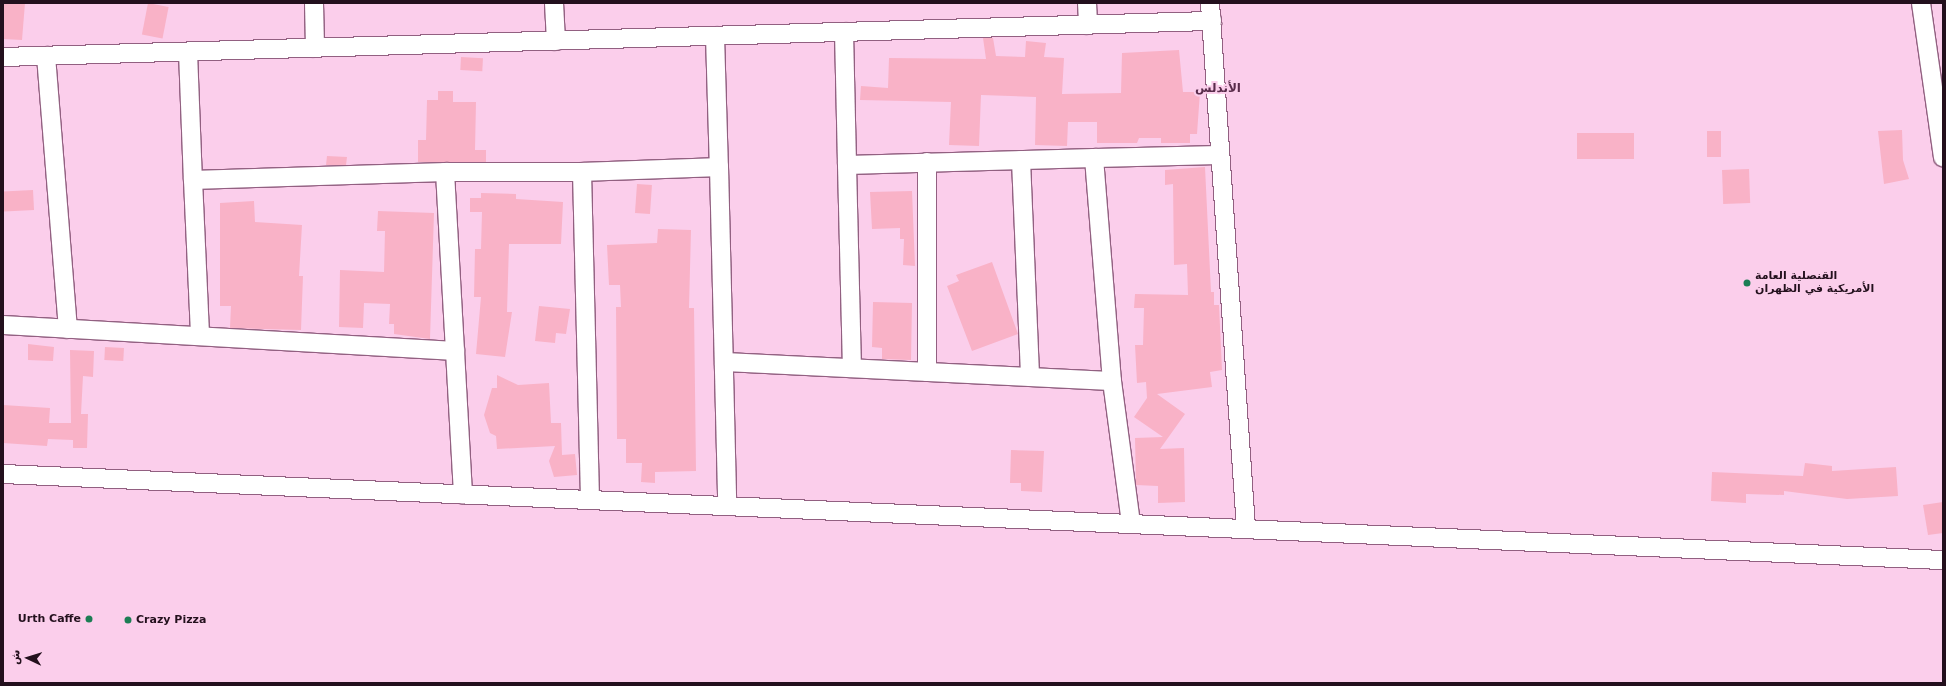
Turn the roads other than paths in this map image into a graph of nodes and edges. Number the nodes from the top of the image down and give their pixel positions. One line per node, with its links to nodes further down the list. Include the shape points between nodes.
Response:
1 (314, 3): 11 (street)
2 (554, 3): 10 (street)
3 (1086, 3): 7 (street)
4 (1210, 3): 6 (street)
5 (1921, 3): 16 (street)
6 (1212, 21): 7 (street); 15 (street)
7 (1088, 25): 8 (street)
8 (844, 32): 9 (street); 20 (street)
9 (715, 36): 10 (street); 21 (street)
10 (556, 41): 11 (street)
11 (315, 48): 12 (street)
12 (188, 52): 13 (street); 24 (street)
13 (46, 56): 14 (street); 26 (street)
14 (3, 57)
15 (1220, 154): 17 (street); 39 (street)
16 (1943, 157)
17 (1094, 158): 18 (street); 33 (street)
18 (1021, 160): 19 (street); 32 (street)
19 (927, 162): 20 (street); 31 (street)
20 (847, 165): 30 (street)
21 (719, 168): 23 (street); 29 (street)
22 (446, 172): 23 (street); 24 (street); 28 (street)
23 (582, 172): 36 (street)
24 (193, 180): 27 (street)
25 (3, 325): 26 (street)
26 (68, 329): 27 (street)
27 (200, 336): 28 (street)
28 (455, 351): 35 (street)
29 (724, 362): 30 (street); 37 (street)
30 (852, 368): 31 (street)
31 (927, 372): 32 (street)
32 (1030, 377): 33 (street)
33 (1112, 381): 38 (street)
34 (3, 474): 35 (street)
35 (463, 494): 36 (street)
36 (590, 500): 37 (street)
37 (728, 506): 38 (street)
38 (1131, 524): 39 (street)
39 (1246, 530): 40 (street)
40 (1943, 560)

